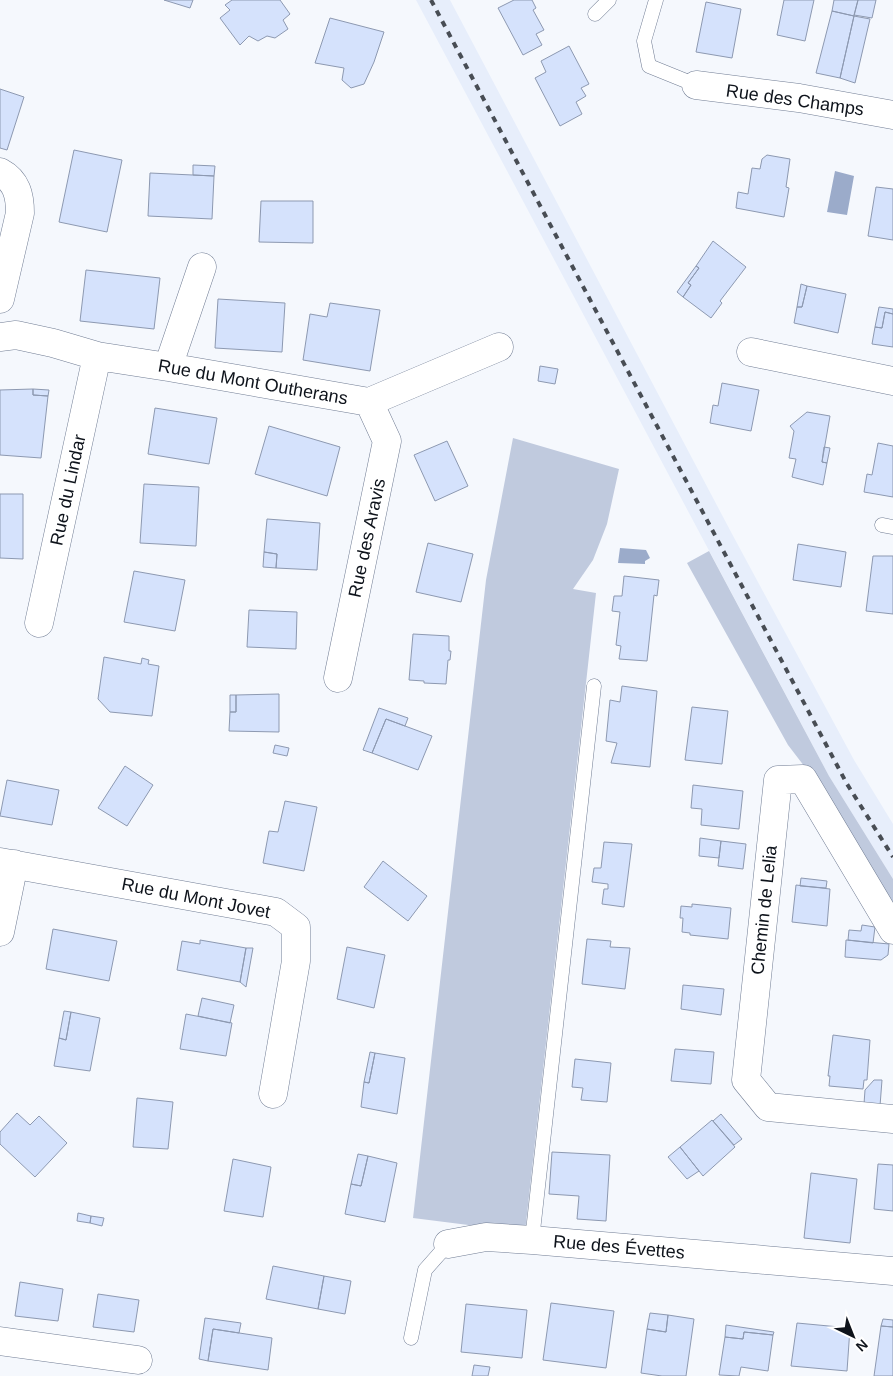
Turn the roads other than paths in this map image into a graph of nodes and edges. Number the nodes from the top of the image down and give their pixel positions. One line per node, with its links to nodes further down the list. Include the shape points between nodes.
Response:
1 (609, 0): 3 (lane)
2 (656, 0): 4 (lane, via 644,41 649,66)
3 (595, 14)
4 (696, 86): 5 (street, Rue des Champs, via 799,98)
5 (893, 115)
6 (0, 172): 8 (street, via 7,175 16,187 20,206)
7 (202, 267): 13 (street)
8 (0, 298)
9 (0, 337): 12 (street, Rue du Mont Outherans, via 16,335)
10 (499, 347): 15 (street, Rue du Mont Outherans)
11 (751, 352): 14 (street)
12 (97, 356): 13 (street, Rue du Mont Outherans); 16 (street, Rue du Lindar)
13 (168, 367): 15 (street, Rue du Mont Outherans)
14 (893, 381)
15 (369, 402): 17 (street, Rue des Aravis, via 387,441)
16 (39, 623)
17 (338, 678)
18 (594, 686): 24 (lane)
19 (7, 863): 21 (street, Rue du Mont Jovet); 22 (street, Rue du Mont Jovet, via 276,912 296,927 296,962)
20 (893, 930): 23 (street, Chemin de Lelia, via 804,779 778,780 746,1080 768,1107)
21 (0, 932)
22 (273, 1094)
23 (893, 1119)
24 (532, 1240): 25 (street, Rue des Évettes, via 486,1237); 26 (street, Rue des Évettes)
25 (448, 1244): 27 (lane, Rue des Évettes, via 424,1270)
26 (893, 1271)
27 (410, 1338)
28 (0, 1341): 29 (street)
29 (138, 1360)

